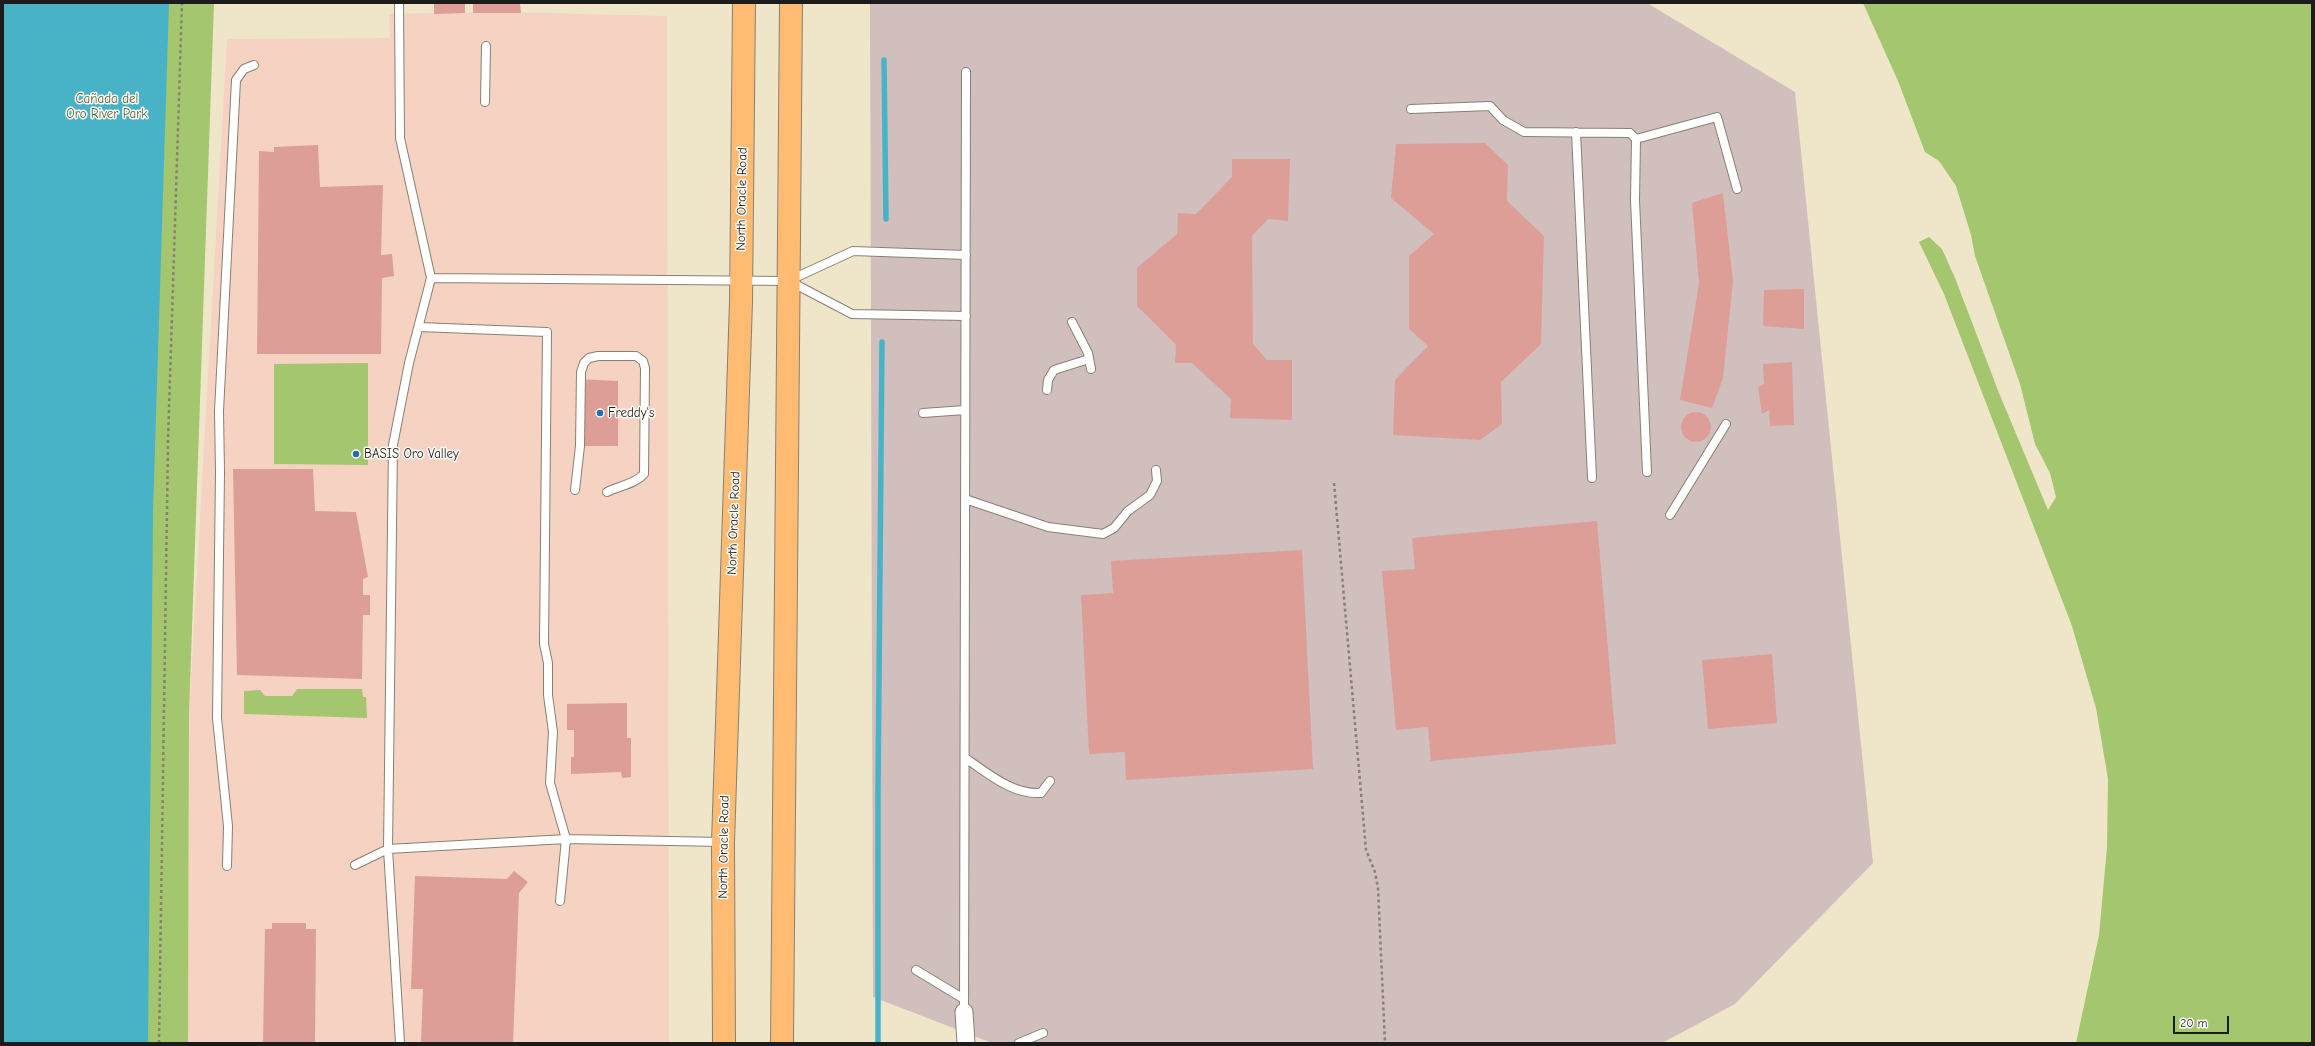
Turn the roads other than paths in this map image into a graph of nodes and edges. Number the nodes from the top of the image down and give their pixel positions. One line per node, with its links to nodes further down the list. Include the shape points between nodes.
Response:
1 (399, 3): 13 (lane, via 400,138)
2 (744, 3): 14 (highway, North Oracle Road)
3 (791, 3): 15 (highway)
4 (486, 46): 7 (lane)
5 (254, 65): 38 (lane, via 244,69 236,80 219,410 217,718 228,826)
6 (966, 72): 12 (lane)
7 (485, 102)
8 (1411, 108): 9 (lane, via 1490,106 1503,120 1524,132)
9 (1576, 132): 10 (lane, via 1630,133); 27 (lane)
10 (1636, 139): 11 (lane, via 1717,117); 26 (lane, via 1635,200)
11 (1737, 188)
12 (966, 255): 15 (lane, via 853,251); 16 (lane)
13 (431, 278): 14 (lane); 18 (lane)
14 (741, 281): 15 (lane); 35 (highway, North Oracle Road)
15 (788, 281): 16 (lane, via 852,314); 45 (highway)
16 (966, 316): 22 (lane)
17 (1072, 322): 19 (lane, via 1081,336)
18 (419, 327): 34 (lane, via 547,332 544,644 548,663 548,695 553,732 550,783); 36 (lane, via 393,444)
19 (1089, 359): 20 (lane); 21 (lane, via 1054,370 1048,380)
20 (1091, 369)
21 (1047, 390)
22 (965, 410): 23 (lane); 30 (lane)
23 (923, 413)
24 (1726, 424): 31 (lane)
25 (1156, 470): 30 (lane, via 1157,481 1150,495 1128,510 1114,528 1103,534 1048,527)
26 (1647, 472)
27 (1592, 478)
28 (575, 490): 29 (lane, via 580,446 581,372 584,363 589,358 598,356 636,356 643,361 645,368 644,474 638,480 622,484)
29 (607, 492)
30 (965, 499): 32 (lane)
31 (1670, 515)
32 (964, 758): 33 (lane, via 1014,789 1027,794 1041,793); 41 (lane)
33 (1050, 781)
34 (566, 839): 35 (lane); 36 (lane); 39 (lane)
35 (723, 842): 44 (highway, North Oracle Road)
36 (388, 849): 37 (lane); 43 (lane)
37 (355, 865)
38 (227, 866)
39 (560, 901)
40 (916, 970): 41 (lane)
41 (964, 1006): 46 (street)
42 (1043, 1033): 47 (lane)
43 (400, 1043)
44 (724, 1043)
45 (782, 1043)
46 (966, 1043)
47 (1020, 1043)

